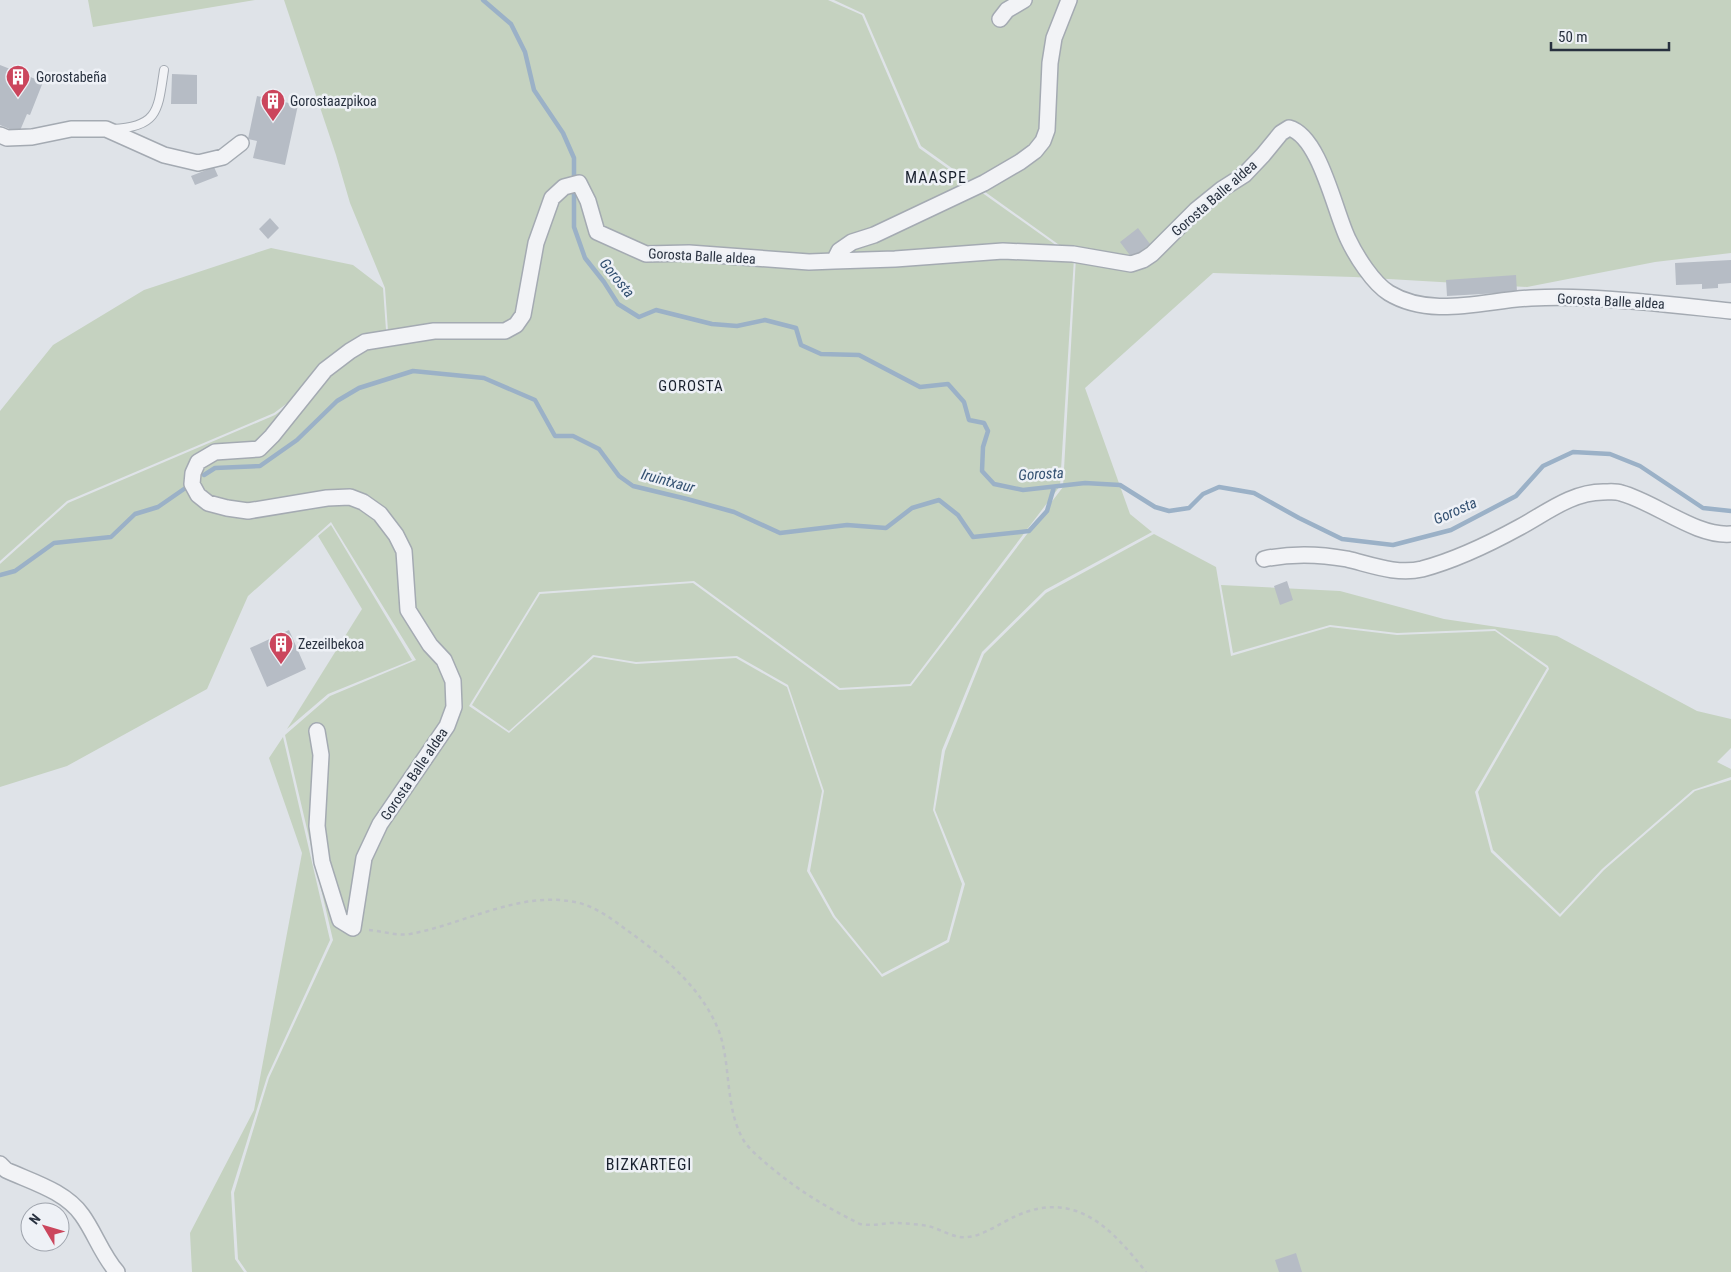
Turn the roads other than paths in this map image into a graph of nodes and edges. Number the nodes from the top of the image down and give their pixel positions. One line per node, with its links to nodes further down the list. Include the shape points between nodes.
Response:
1 (1024, 0): 3 (street, via 1007,10)
2 (1069, 0): 8 (street, via 1054,38 1047,130 1035,151 984,183 852,242 839,251)
3 (1000, 19)
4 (164, 70): 5 (lane, via 154,113 143,124)
5 (106, 129): 6 (street, via 71,129 32,137 7,138); 7 (street, via 164,155 198,162 223,157)
6 (0, 135)
7 (241, 143)
8 (834, 261): 9 (street, Gorosta Balle aldea, via 1002,251 1073,254 1131,264 1152,254 1196,210 1244,175 1281,132 1289,128 1301,135 1316,155 1348,240 1366,268 1377,283 1403,299 1428,306 1452,307 1530,298 1588,298); 12 (street, Gorosta Balle aldea, via 689,253 646,254 597,232 588,201 571,185 552,198 536,244 523,315 516,325 505,331 434,331 365,342 325,370 259,449 215,452 198,462 192,484 208,503 248,511 350,497 380,514 396,534 404,551 408,610 430,645 444,660 453,681 454,707 447,726 380,824 364,858 353,928 340,920 322,862 317,826 321,755)
9 (1731, 311)
10 (1731, 534): 11 (street, via 1696,527 1620,492 1589,492 1451,560 1420,569 1393,570 1310,555 1285,554)
11 (1264, 559)
12 (317, 731)
13 (0, 1164): 14 (street, via 70,1202 82,1215)
14 (117, 1272)

